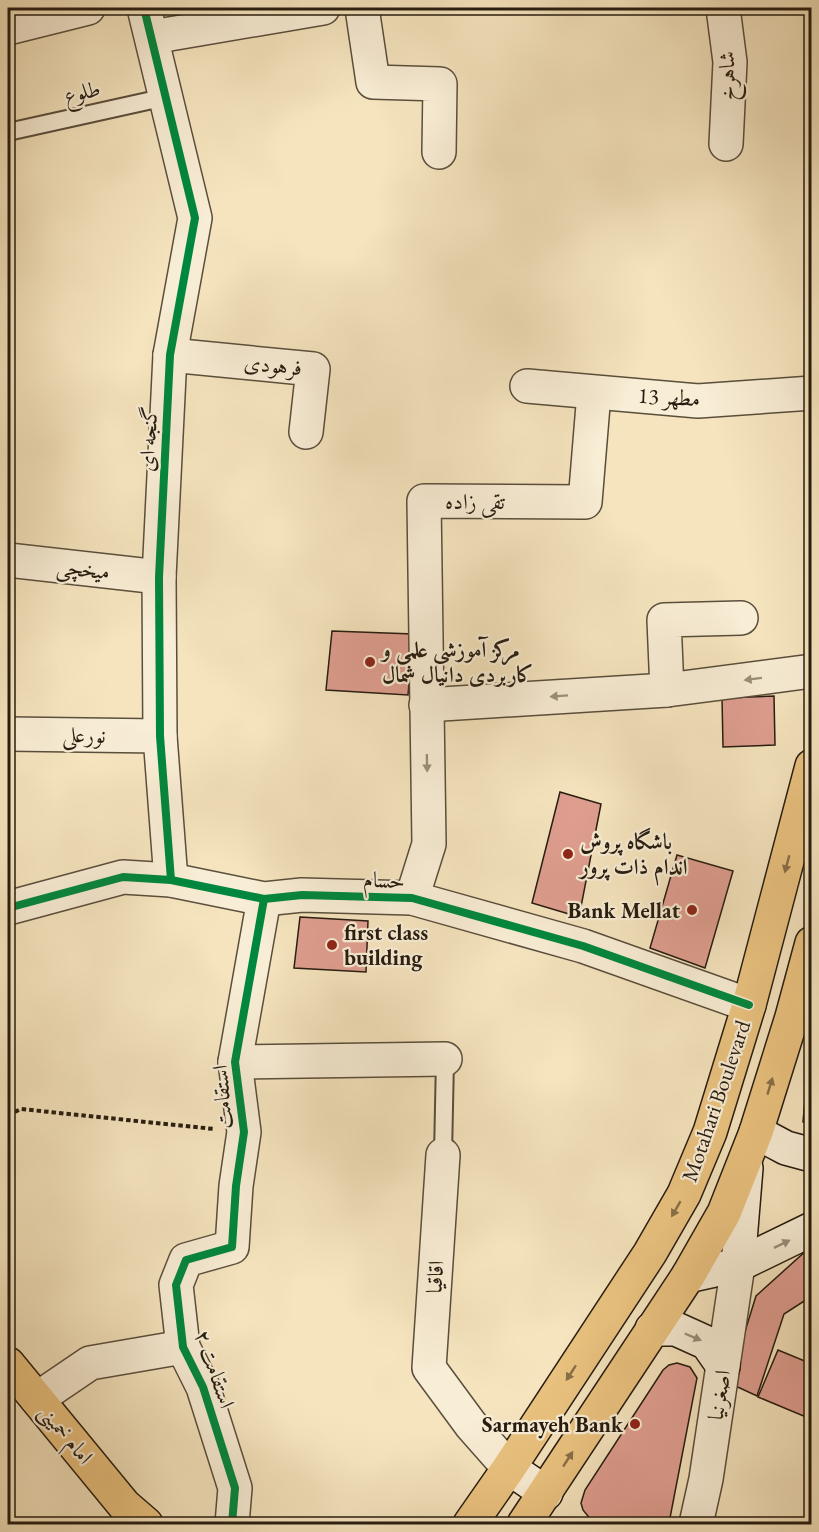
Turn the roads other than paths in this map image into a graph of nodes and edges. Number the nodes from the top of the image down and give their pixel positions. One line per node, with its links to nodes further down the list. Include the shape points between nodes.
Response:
1 (88, 8): 6 (street)
2 (323, 8): 5 (street)
3 (362, 8): 10 (street, via 373,82 440,84)
4 (723, 8): 9 (street, شاهرخ, via 730,62)
5 (148, 22): 7 (street, گنجه ای)
6 (8, 28)
7 (166, 97): 8 (lane, طلوع); 11 (street, گنجه ای, via 195,218)
8 (8, 132)
9 (726, 144)
10 (439, 152)
11 (170, 355): 15 (street, فرهودی, via 313,369); 17 (street, گنجه ای)
12 (527, 386): 13 (street, مطهر 13)
13 (594, 393): 14 (street, مطهر 13, via 698,401); 21 (street, تقی زاده, via 585,502 424,501)
14 (812, 393)
15 (306, 432)
16 (8, 560): 17 (street, میخچی)
17 (159, 577): 23 (street, گنجه ای)
18 (741, 618): 20 (street, via 664,620)
19 (812, 672): 20 (street, one-way to 20)
20 (667, 690): 21 (street, one-way to 21)
21 (426, 705): 26 (street, تقی زاده, one-way to 26, via 429,844)
22 (8, 734): 23 (street, نورعلی)
23 (160, 736): 25 (street, گنجه ای)
24 (812, 766): 30 (main road, Motahari Boulevard, one-way to 30)
25 (171, 880): 27 (street, حسام); 28 (street, حسام, via 123,877)
26 (412, 898): 27 (street, حسام, via 302,895); 30 (street, حسام, via 584,946)
27 (264, 899): 33 (street, استقامت)
28 (8, 908)
29 (812, 943): 31 (main road, Motahari Boulevard)
30 (749, 1005): 46 (main road, Motahari Boulevard, one-way to 46, via 710,1132 684,1194 650,1253)
31 (802, 1019): 34 (main road, Motahari Boulevard, one-way to 31)
32 (445, 1059): 33 (street, استقامت); 35 (lane, اقاقیا)
33 (235, 1062): 38 (street, استقامت, via 244,1132 232,1246)
34 (751, 1144): 36 (street); 39 (street, اصغرنیا); 40 (main road, Motahari Boulevard, via 724,1214)
35 (442, 1155): 46 (street, اقاقیا, via 429,1368)
36 (812, 1155)
37 (812, 1229): 39 (street, one-way to 37)
38 (186, 1260): 42 (street, استقامت ۲, via 176,1285)
39 (738, 1265): 40 (street); 44 (street, اصغرنیا)
40 (688, 1276): 41 (main road, Motahari Boulevard)
41 (651, 1329): 44 (street, one-way to 44, via 676,1329 708,1343); 47 (main road, Motahari Boulevard, one-way to 41)
42 (183, 1347): 45 (street, via 90,1364); 49 (street, استقامت ۲, via 202,1388 235,1488)
43 (8, 1364): 45 (main road, امام خمینی)
44 (723, 1366): 52 (street, اصغرنیا)
45 (37, 1399): 48 (main road, امام خمینی)
46 (509, 1468): 47 (street, اقاقیا); 50 (main road, Motahari Boulevard)
47 (546, 1493): 51 (main road, Motahari Boulevard)
48 (135, 1518)
49 (232, 1524)
50 (470, 1524)
51 (524, 1524)
52 (696, 1524)

